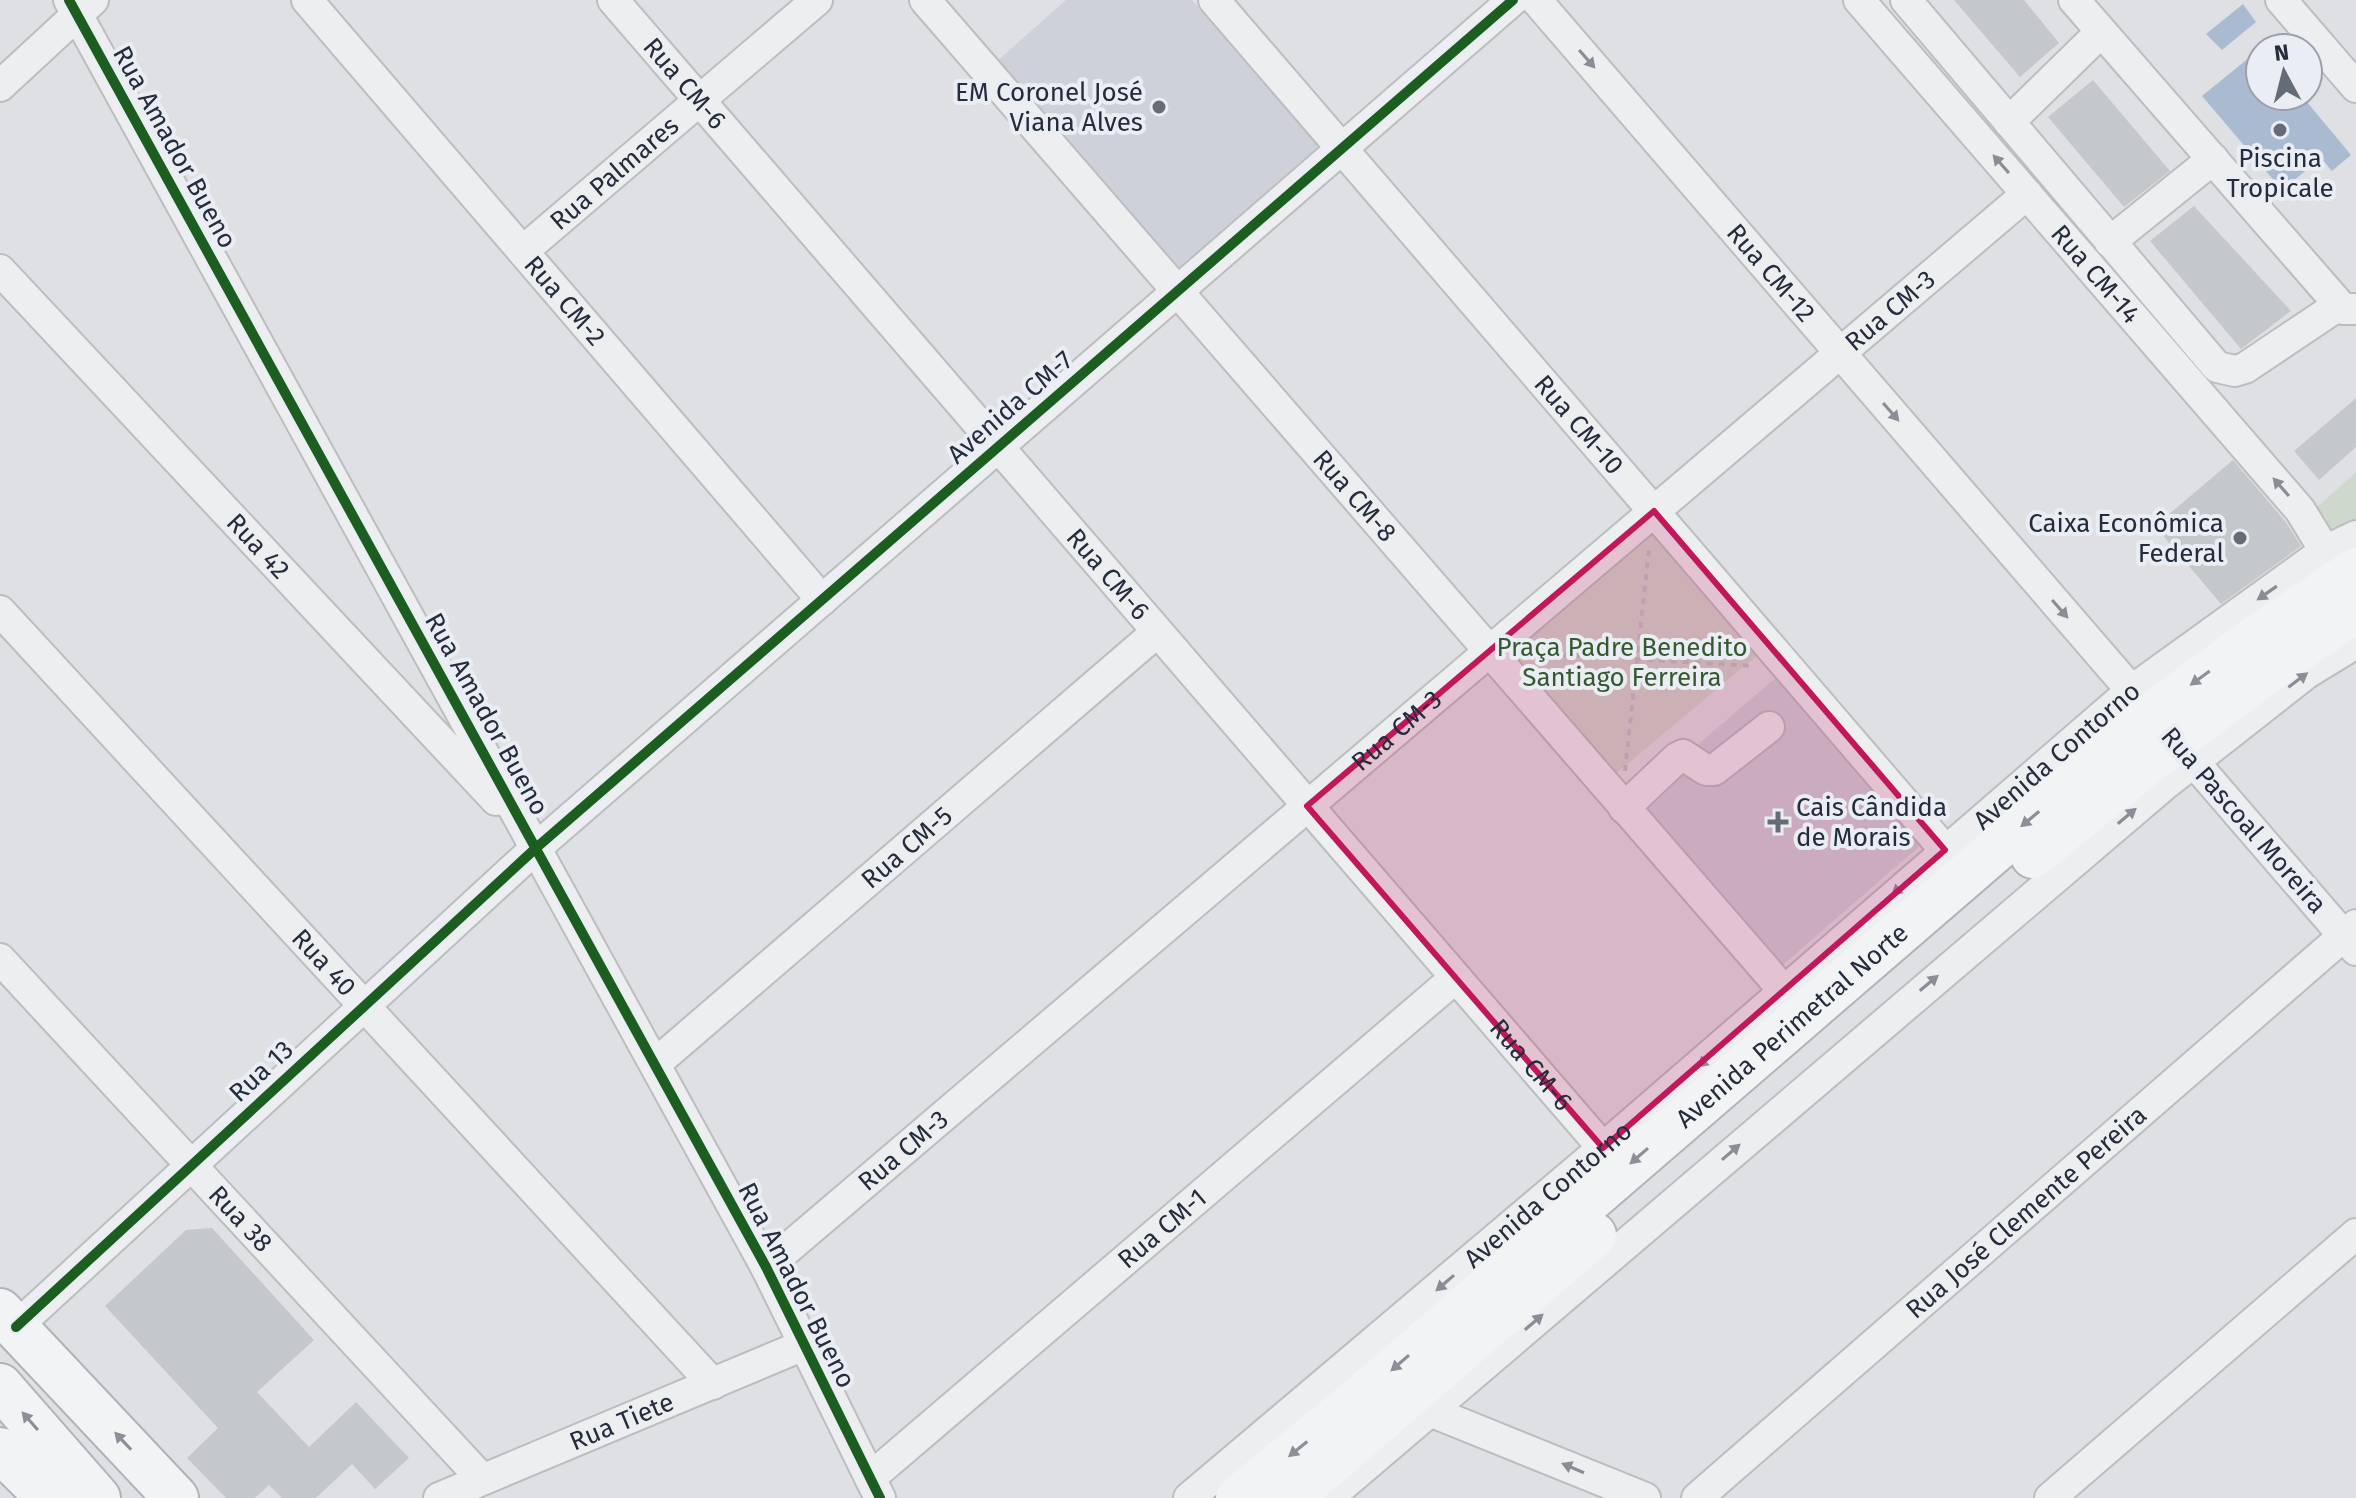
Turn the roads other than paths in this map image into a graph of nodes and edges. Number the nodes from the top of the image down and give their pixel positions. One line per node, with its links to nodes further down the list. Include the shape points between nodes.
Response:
1 (307, 0): 23 (street, Rua CM-2)
2 (613, 0): 17 (street, Rua CM-6)
3 (817, 0): 17 (street, Rua Palmares)
4 (925, 0): 25 (street, Rua CM-8)
5 (1214, 0): 19 (street, Rua CM-10)
6 (1513, 0): 19 (street, Avenida CM-7)
7 (1536, 0): 27 (street, Rua CM-12, one-way to 27)
8 (1859, 0): 21 (street, Rua CM-14, one-way to 8)
9 (1906, 0): 18 (street)
10 (2074, 0): 13 (street)
11 (2281, 0): 14 (street)
12 (80, 5): 15 (street); 42 (street, Rua Amador Bueno)
13 (2101, 32): 18 (street); 20 (street)
14 (2346, 55): 16 (street)
15 (0, 86)
16 (2356, 87)
17 (700, 100): 23 (street, Rua Palmares); 28 (street, Rua CM-6)
18 (2009, 122): 22 (street)
19 (1342, 149): 25 (street, Avenida CM-7); 29 (street, Rua CM-10)
20 (2213, 159): 22 (street); 26 (street)
21 (2027, 194): 27 (street, Rua CM-3); 31 (street, Rua CM-14, one-way to 21)
22 (2110, 242): 26 (street, via 2217,367 2245,368)
23 (523, 251): 32 (street, Rua CM-2)
24 (0, 270): 42 (street, Rua 42)
25 (1177, 291): 28 (street, Avenida CM-7); 37 (street, Rua CM-8)
26 (2348, 306)
27 (1840, 353): 29 (street, Rua CM-3); 39 (street, Rua CM-12, one-way to 39)
28 (998, 447): 32 (street, Avenida CM-7); 35 (street, Rua CM-6)
29 (1654, 511): 37 (street, Rua CM-3); 44 (street, Rua CM-10)
30 (2356, 536): 31 (street)
31 (2340, 560): 39 (highway, Avenida Perimetral Norte, one-way to 39)
32 (822, 600): 43 (street, Avenida CM-7)
33 (0, 611): 49 (street, Rua 40)
34 (2356, 611): 39 (highway, Avenida Perimetral Norte)
35 (1157, 632): 40 (street, Rua CM-6); 50 (street, Rua CM-5)
36 (2356, 643): 39 (street, Avenida Contorno, one-way to 36, via 2307,673)
37 (1489, 651): 40 (street, Rua CM-3); 41 (street, Rua CM-8)
38 (1769, 727): 41 (street, via 1714,770 1683,755 1677,758)
39 (2163, 727): 44 (street, Avenida Contorno); 45 (street, Rua Pascoal Moreira); 57 (street, Avenida Contorno, one-way to 39, via 1864,1038); 60 (highway, Avenida Perimetral Norte, one-way to 60); 62 (highway, Avenida Perimetral Norte)
40 (1307, 806): 47 (street, Rua CM-6); 54 (street, Rua CM-3)
41 (1623, 806): 48 (street, Rua CM-8)
42 (520, 820): 43 (street, Rua Amador Bueno)
43 (536, 848): 49 (street, Rua 13); 50 (street, Rua Amador Bueno)
44 (1945, 850): 48 (street, Avenida Contorno, one-way to 48)
45 (2352, 937): 78 (street, Rua José Clemente Pereira)
46 (0, 959): 52 (street, Rua 38)
47 (1454, 979): 51 (street, Rua CM-6); 66 (street, Rua CM-1)
48 (1785, 992): 51 (street, Avenida Contorno, one-way to 51)
49 (366, 1004): 52 (street, Rua 13); 58 (street, Rua 40)
50 (655, 1064): 54 (street, Rua Amador Bueno)
51 (1603, 1148): 61 (street, Avenida Contorno, one-way to 61)
52 (192, 1165): 55 (street, Rua 13); 65 (street, Rua 38)
53 (2356, 1234): 79 (street)
54 (766, 1267): 56 (street, Rua Amador Bueno)
55 (8, 1319): 72 (highway, one-way to 55)
56 (804, 1345): 58 (street, Rua Tiete); 66 (street, Rua Amador Bueno)
57 (1466, 1380): 62 (street, Avenida Contorno); 63 (street)
58 (713, 1384): 65 (street, Rua Tiete)
59 (0, 1386): 71 (highway, one-way to 59)
60 (1358, 1400): 61 (street); 62 (street); 74 (highway, Avenida Perimetral Norte, one-way to 74)
61 (1305, 1403): 73 (street, Avenida Contorno)
62 (1418, 1406): 63 (street); 75 (highway, Avenida Perimetral Norte); 76 (street, Avenida Contorno)
63 (1481, 1430): 77 (street, one-way to 63)
64 (0, 1450): 70 (highway)
65 (482, 1479): 68 (street, Rua Tiete)
66 (875, 1488)
67 (0, 1490): 69 (highway)
68 (443, 1497)
69 (8, 1498)
70 (49, 1498)
71 (98, 1498)
72 (176, 1498)
73 (1189, 1498)
74 (1238, 1498)
75 (1290, 1498)
76 (1328, 1498)
77 (1645, 1498)
78 (1697, 1498)
79 (2050, 1498)

